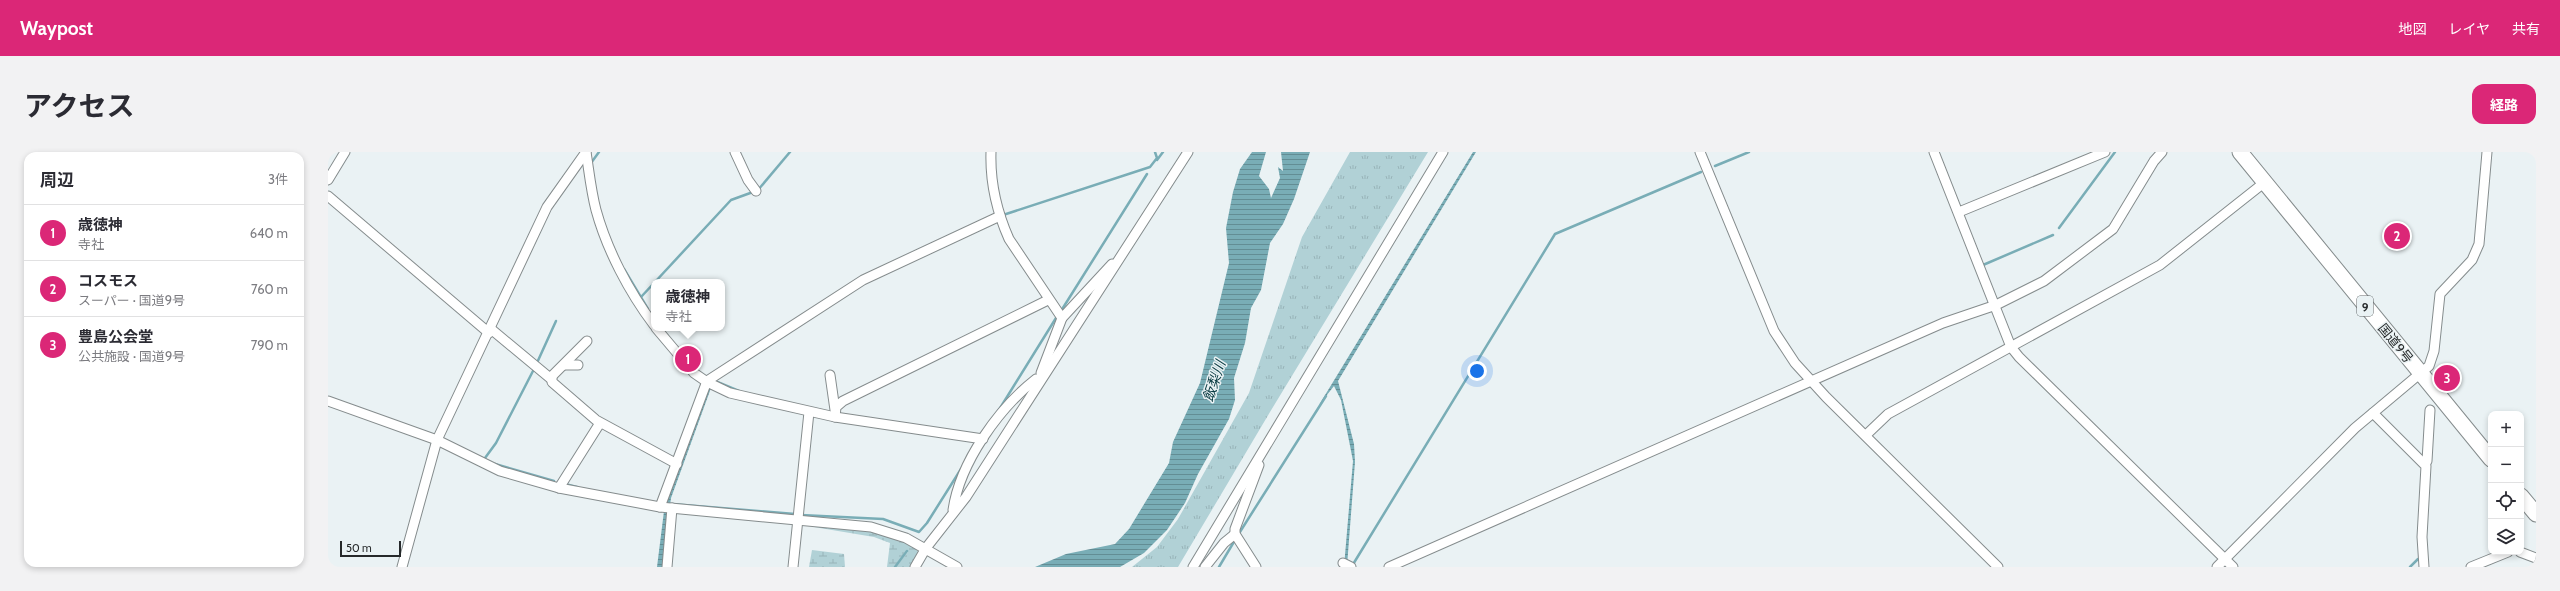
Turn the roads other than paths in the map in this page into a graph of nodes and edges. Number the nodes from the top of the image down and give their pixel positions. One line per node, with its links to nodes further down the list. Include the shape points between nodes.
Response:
1 (345, 152): 13 (street)
2 (586, 152): 23 (street, via 596,208 612,252); 24 (street, via 547,207 519,261)
3 (736, 152): 15 (street)
4 (990, 152): 18 (street)
5 (1188, 152): 19 (street)
6 (1443, 152): 46 (street)
7 (1700, 152): 35 (street, via 1774,331 1791,358)
8 (1934, 152): 17 (street)
9 (2104, 152): 17 (street)
10 (2162, 152): 21 (street, via 2112,229 2044,281)
11 (2240, 152): 14 (highway, 国道9号 / 9)
12 (2487, 152): 30 (street, via 2479,244 2472,260 2440,294 2434,351 2429,366)
13 (328, 180)
14 (2265, 182): 27 (street, via 2160,265); 30 (highway, 国道9号 / 9)
15 (756, 192)
16 (328, 196): 24 (street)
17 (1959, 212): 21 (street)
18 (1000, 216): 20 (street, via 1009,239); 34 (street, via 863,280)
19 (1118, 261): 22 (street, via 1110,265); 32 (street)
20 (1048, 300): 22 (street); 39 (street, via 843,402)
21 (1996, 305): 27 (street); 35 (street, via 1944,323)
22 (1062, 318): 32 (street, via 1041,370)
23 (651, 320)
24 (490, 331): 33 (street, via 544,375); 44 (street)
25 (658, 331): 34 (street, via 688,367)
26 (587, 341): 28 (street)
27 (2011, 347): 42 (street, via 1888,414); 60 (street)
28 (564, 365): 29 (street); 33 (street)
29 (578, 365)
30 (2420, 373): 40 (street); 45 (highway, 国道9号 / 9)
31 (830, 375): 39 (street)
32 (1042, 376): 43 (street, via 996,419); 52 (street, via 966,497)
33 (552, 378): 41 (street, via 552,382)
34 (708, 381): 38 (street, via 730,392); 47 (street)
35 (1813, 382): 42 (street); 69 (street)
36 (328, 401): 44 (street)
37 (2430, 410): 48 (street)
38 (809, 412): 39 (street); 54 (street)
39 (835, 413): 43 (street)
40 (2373, 413): 48 (street); 60 (street)
41 (600, 423): 47 (street); 49 (street)
42 (1866, 435): 70 (street)
43 (983, 439): 52 (street, via 970,460)
44 (437, 440): 49 (street, via 500,471); 61 (street)
45 (2488, 455)
46 (1258, 458): 55 (street, via 1260,462 1238,516); 66 (street)
47 (677, 464): 51 (street)
48 (2425, 464): 73 (street, via 2422,537)
49 (559, 488): 51 (street)
50 (2524, 500): 53 (highway)
51 (666, 508): 54 (street); 62 (street)
52 (953, 511): 56 (street)
53 (2536, 514)
54 (798, 520): 56 (street, via 871,527 896,533); 63 (street)
55 (1235, 534): 67 (street, via 1224,543); 68 (street)
56 (930, 550): 64 (street); 65 (street)
57 (2524, 554): 59 (street)
58 (2501, 555): 74 (street)
59 (2536, 558)
60 (2225, 559): 71 (street); 72 (street)
61 (402, 567)
62 (667, 567)
63 (794, 567)
64 (915, 567)
65 (957, 567)
66 (1193, 567)
67 (1205, 567)
68 (1256, 567)
69 (1389, 567)
70 (1998, 567)
71 (2217, 567)
72 (2233, 567)
73 (2424, 567)
74 (2471, 567)

